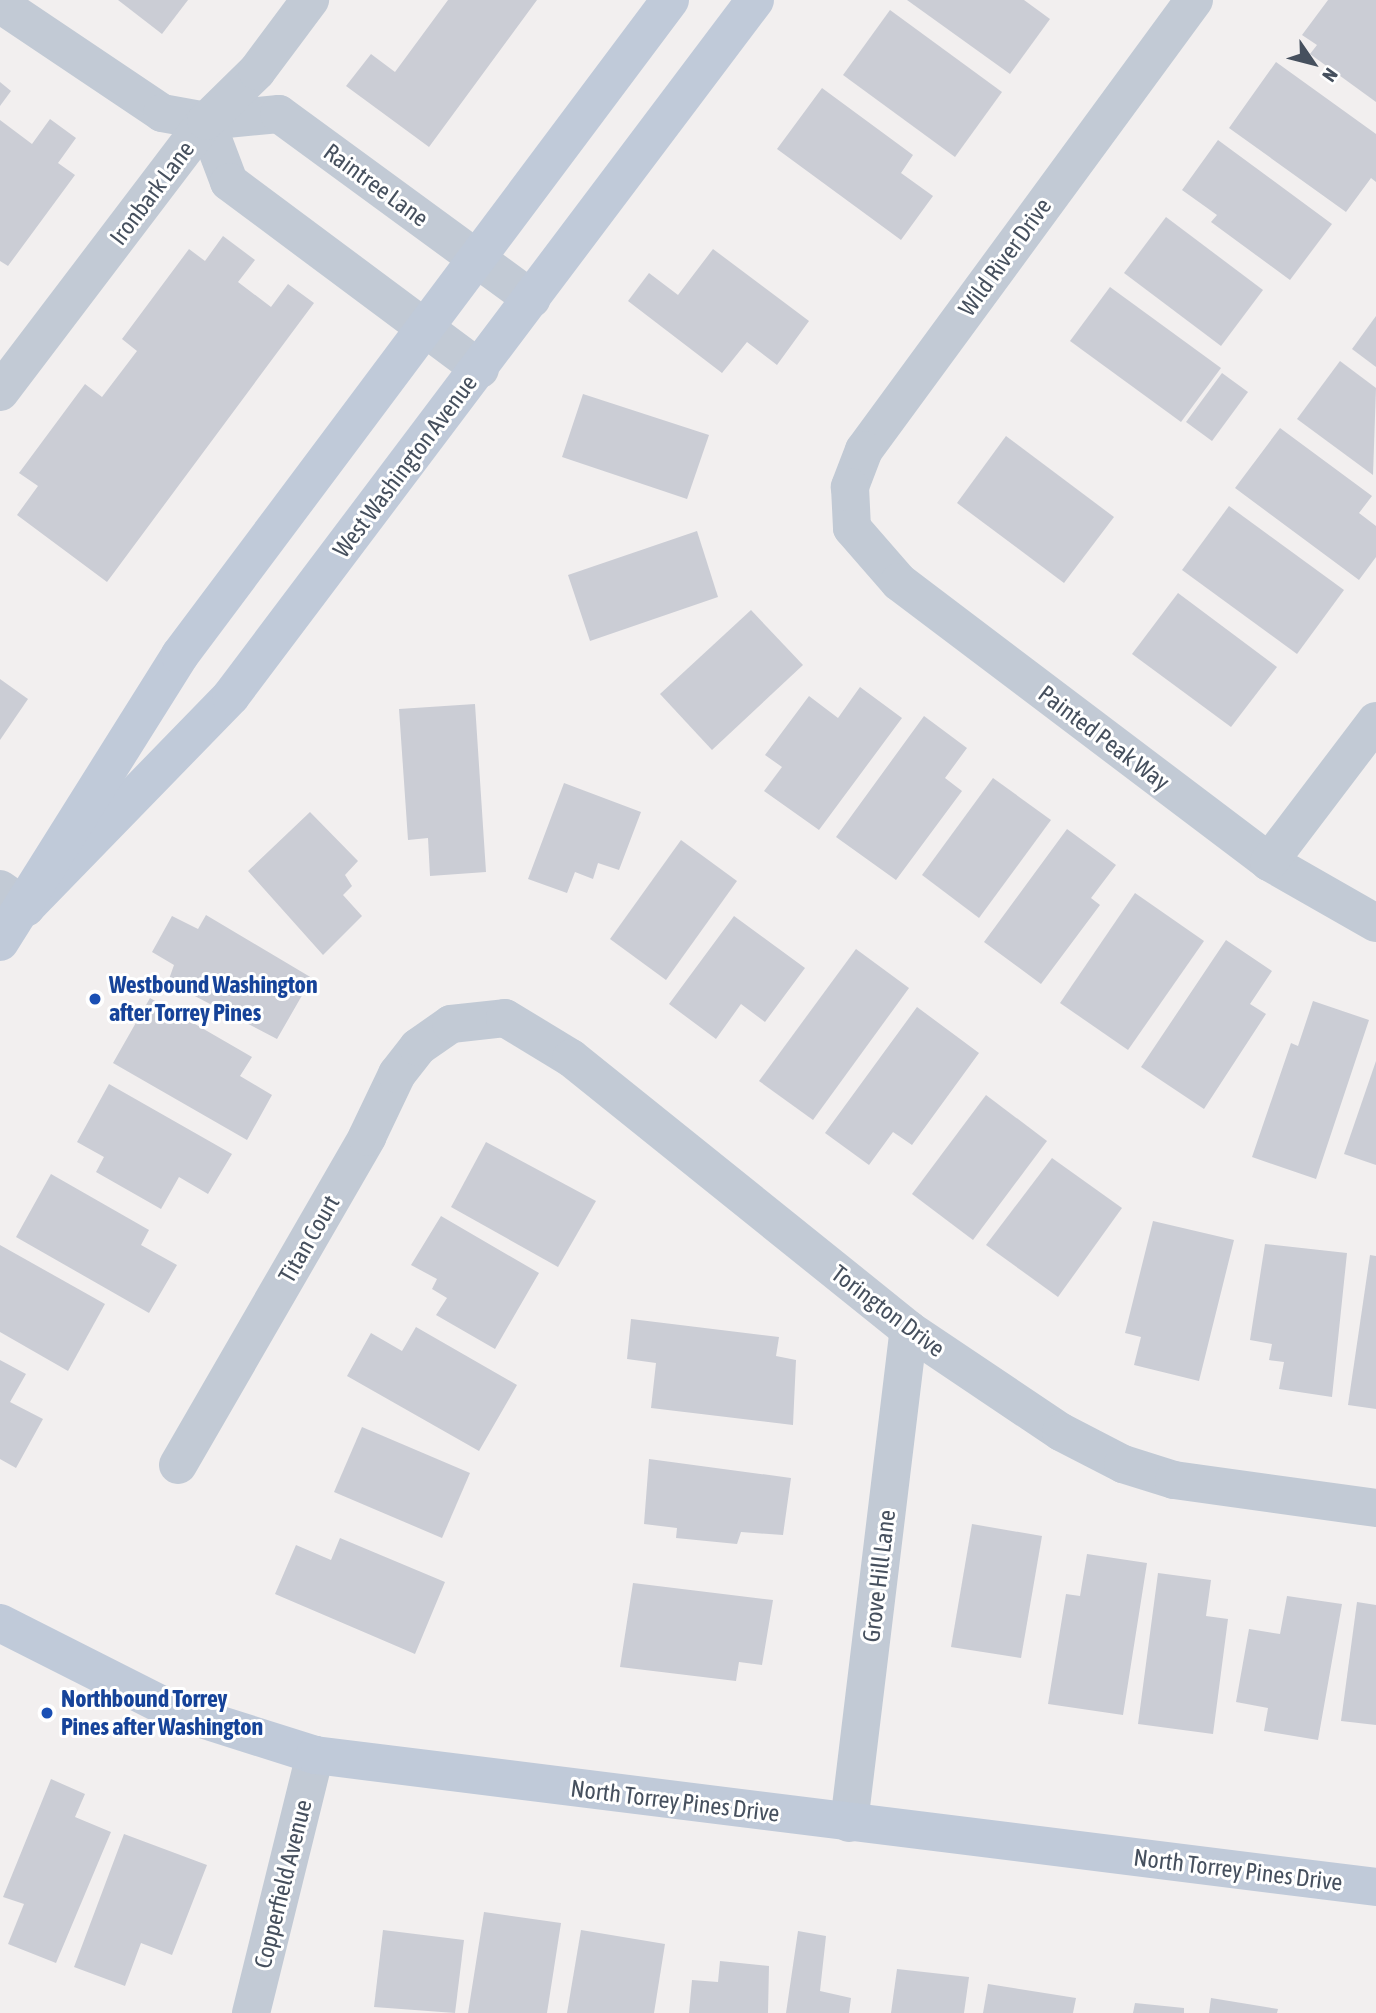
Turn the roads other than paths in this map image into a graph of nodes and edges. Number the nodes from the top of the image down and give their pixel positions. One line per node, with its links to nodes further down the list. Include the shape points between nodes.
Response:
1 (310, 0): 6 (street, Ironbark Lane, via 257,71)
2 (670, 0): 7 (main road, West Washington Avenue)
3 (755, 0): 8 (main road, West Washington Avenue)
4 (1185, 3): 12 (street, Wild River Drive, via 863,450 850,487)
5 (0, 4): 6 (street, Raintree Lane, via 162,113)
6 (206, 121): 7 (street, Raintree Lane, via 279,114); 9 (street, via 229,182); 11 (street, Ironbark Lane)
7 (477, 259): 8 (street, Raintree Lane); 9 (main road, West Washington Avenue)
8 (532, 299): 10 (main road, West Washington Avenue)
9 (424, 327): 10 (street); 15 (main road, West Washington Avenue, via 180,655)
10 (480, 369): 15 (main road, West Washington Avenue, via 230,696)
11 (0, 392)
12 (852, 528): 14 (street, Painted Peak Way, via 899,582)
13 (1376, 721): 14 (street)
14 (1269, 862): 16 (street, Painted Peak Way)
15 (13, 898): 17 (main road, West Washington Avenue)
16 (1376, 923)
17 (0, 942)
18 (451, 1024): 19 (street, Torington Drive, via 505,1017 531,1031); 20 (street, Titan Court, via 418,1047 397,1074 367,1137)
19 (909, 1330): 21 (street, Torington Drive, via 1061,1432 1123,1464 1174,1480); 24 (street, Grove Hill Lane)
20 (178, 1465)
21 (1376, 1508)
22 (0, 1623): 23 (main road, North Torrey Pines Drive, via 170,1709)
23 (315, 1755): 24 (main road, North Torrey Pines Drive); 26 (street, Copperfield Avenue)
24 (849, 1823): 25 (main road, North Torrey Pines Drive)
25 (1376, 1887)
26 (251, 2013)

